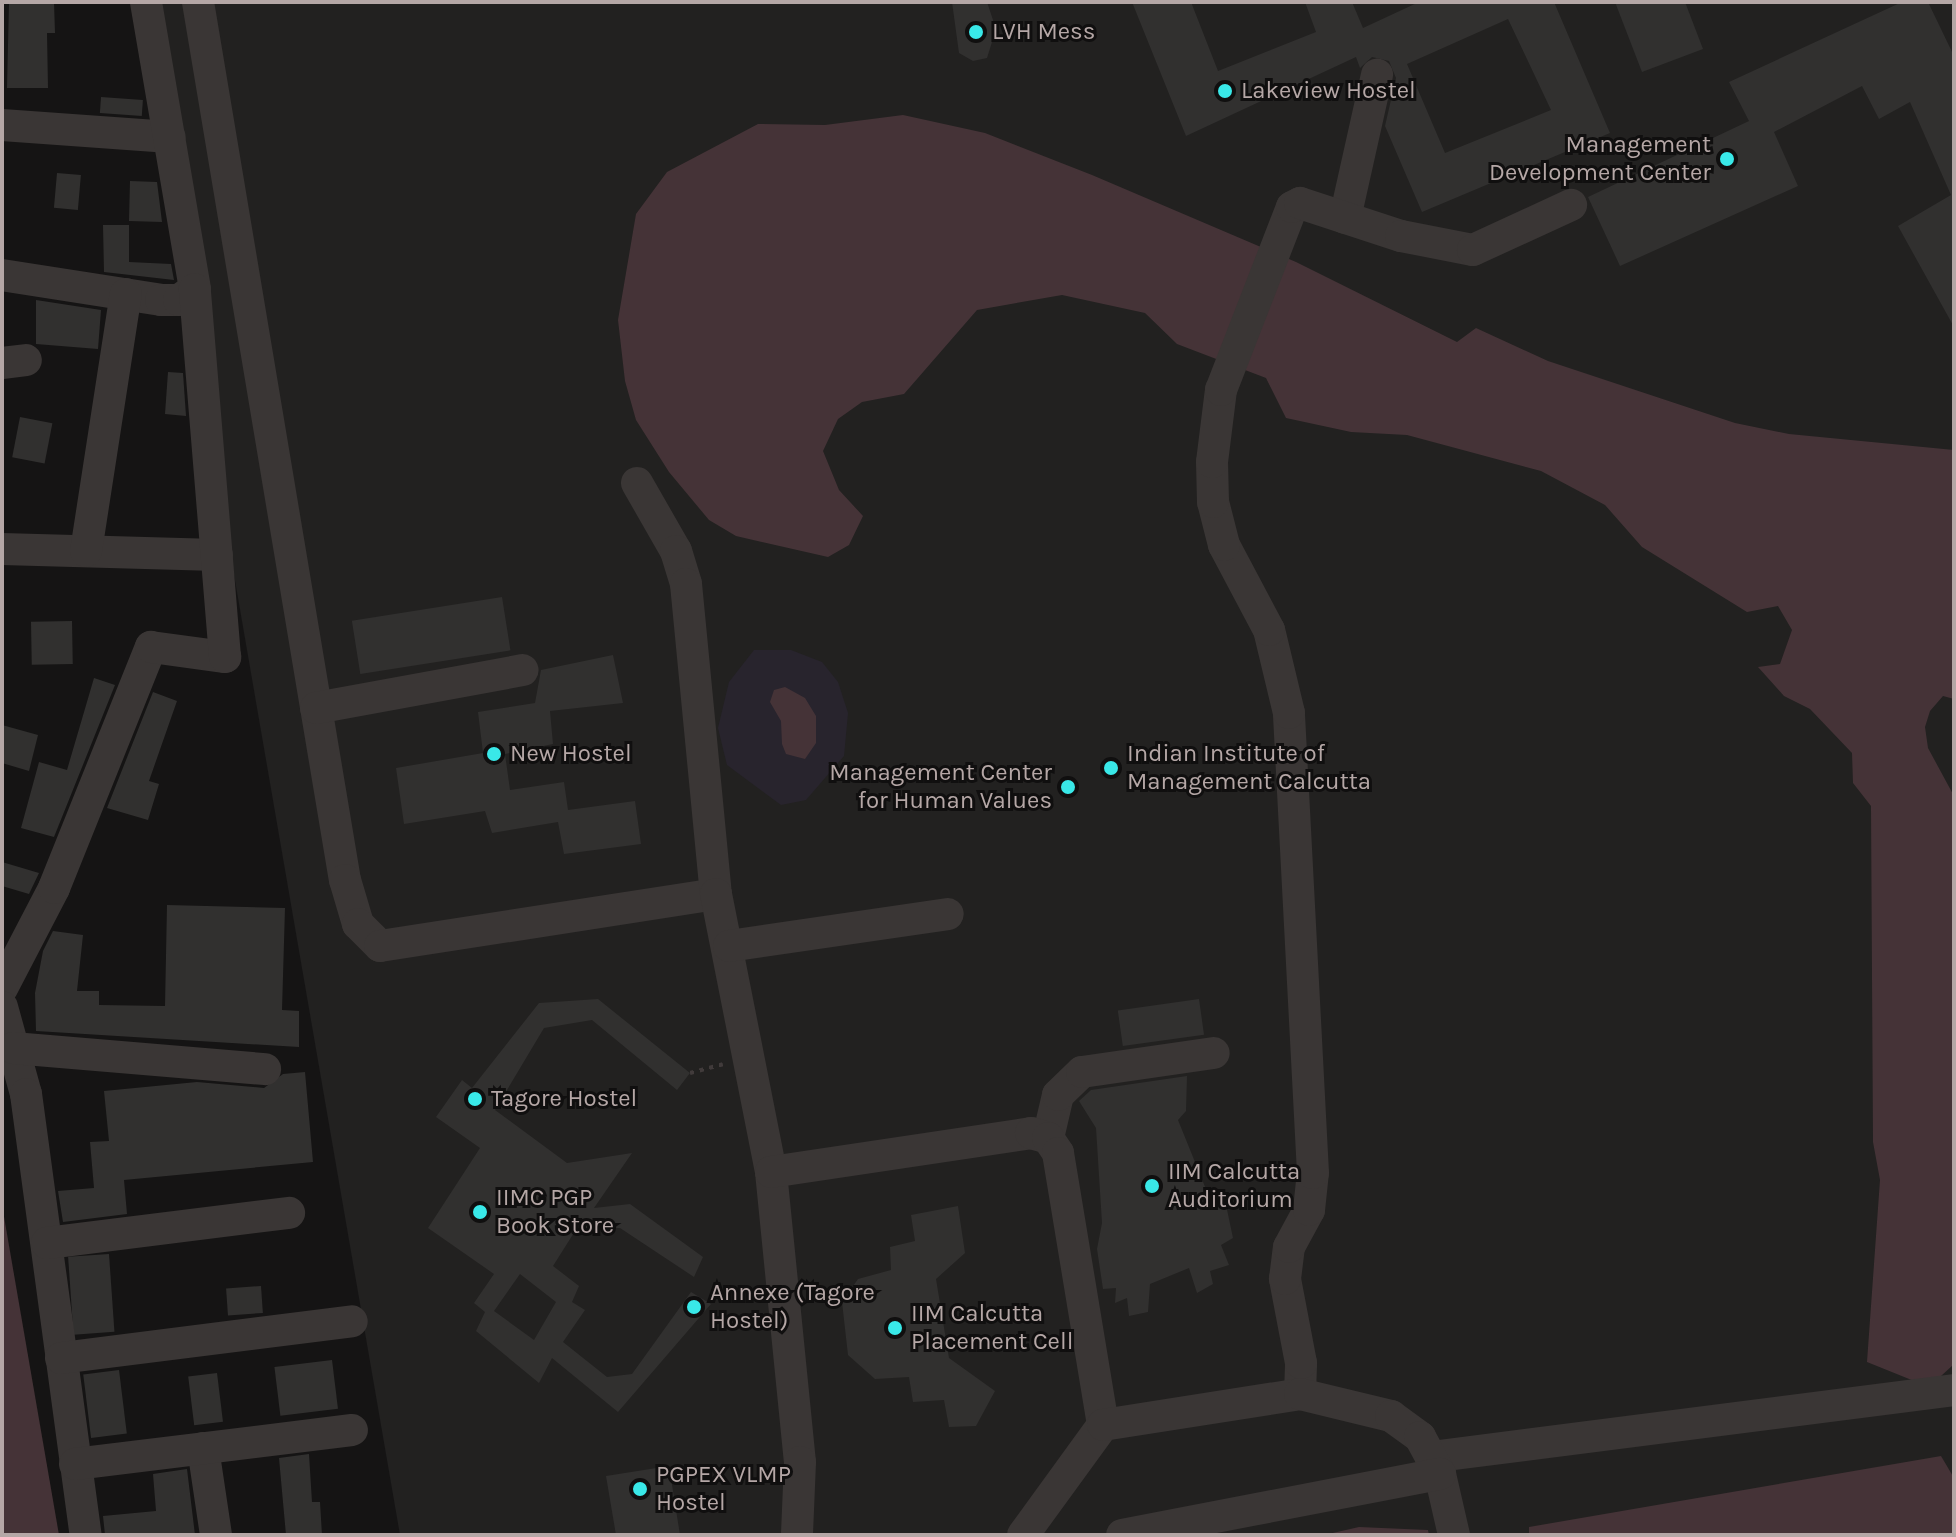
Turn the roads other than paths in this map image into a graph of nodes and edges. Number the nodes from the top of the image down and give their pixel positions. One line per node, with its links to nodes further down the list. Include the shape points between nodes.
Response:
1 (146, 2): 5 (street)
2 (198, 2): 16 (street)
3 (1377, 75): 7 (street)
4 (2, 125): 5 (street)
5 (170, 137): 9 (street)
6 (1571, 205): 7 (street, via 1473,250)
7 (1345, 218): 32 (street, via 1300,203 1292,207 1221,390 1212,462 1213,502 1224,545 1269,630 1289,713 1313,1173 1309,1210 1289,1247 1285,1279 1301,1363)
8 (2, 275): 10 (street)
9 (195, 289): 10 (street, via 179,300); 14 (street)
10 (126, 294): 13 (street)
11 (637, 483): 17 (street, via 676,551 686,584)
12 (2, 549): 13 (street)
13 (86, 551): 14 (street)
14 (217, 555): 20 (street, via 225,657 151,647 54,888)
15 (523, 670): 16 (street)
16 (316, 708): 17 (street, via 350,906 358,924 380,946)
17 (716, 894): 19 (street)
18 (948, 914): 19 (street)
19 (729, 946): 26 (street)
20 (2, 988)
21 (2, 1007): 22 (street)
22 (13, 1048): 24 (street); 28 (street, via 26,1094)
23 (1214, 1053): 25 (street, via 1082,1072 1058,1095)
24 (265, 1069)
25 (1048, 1138): 26 (street, via 1031,1133); 33 (street, via 1058,1153)
26 (771, 1172): 40 (street, via 800,1462)
27 (289, 1213): 28 (street)
28 (47, 1243): 30 (street)
29 (352, 1321): 30 (street)
30 (61, 1358): 36 (street)
31 (1954, 1390): 37 (street)
32 (1300, 1394): 33 (street); 37 (street, via 1391,1416 1420,1437)
33 (1103, 1425): 41 (street)
34 (352, 1430): 35 (street)
35 (203, 1448): 36 (street); 39 (street)
36 (75, 1464): 38 (street)
37 (1436, 1465): 42 (street); 43 (street)
38 (86, 1535)
39 (216, 1535)
40 (797, 1535)
41 (1023, 1535)
42 (1122, 1535)
43 (1454, 1535)

